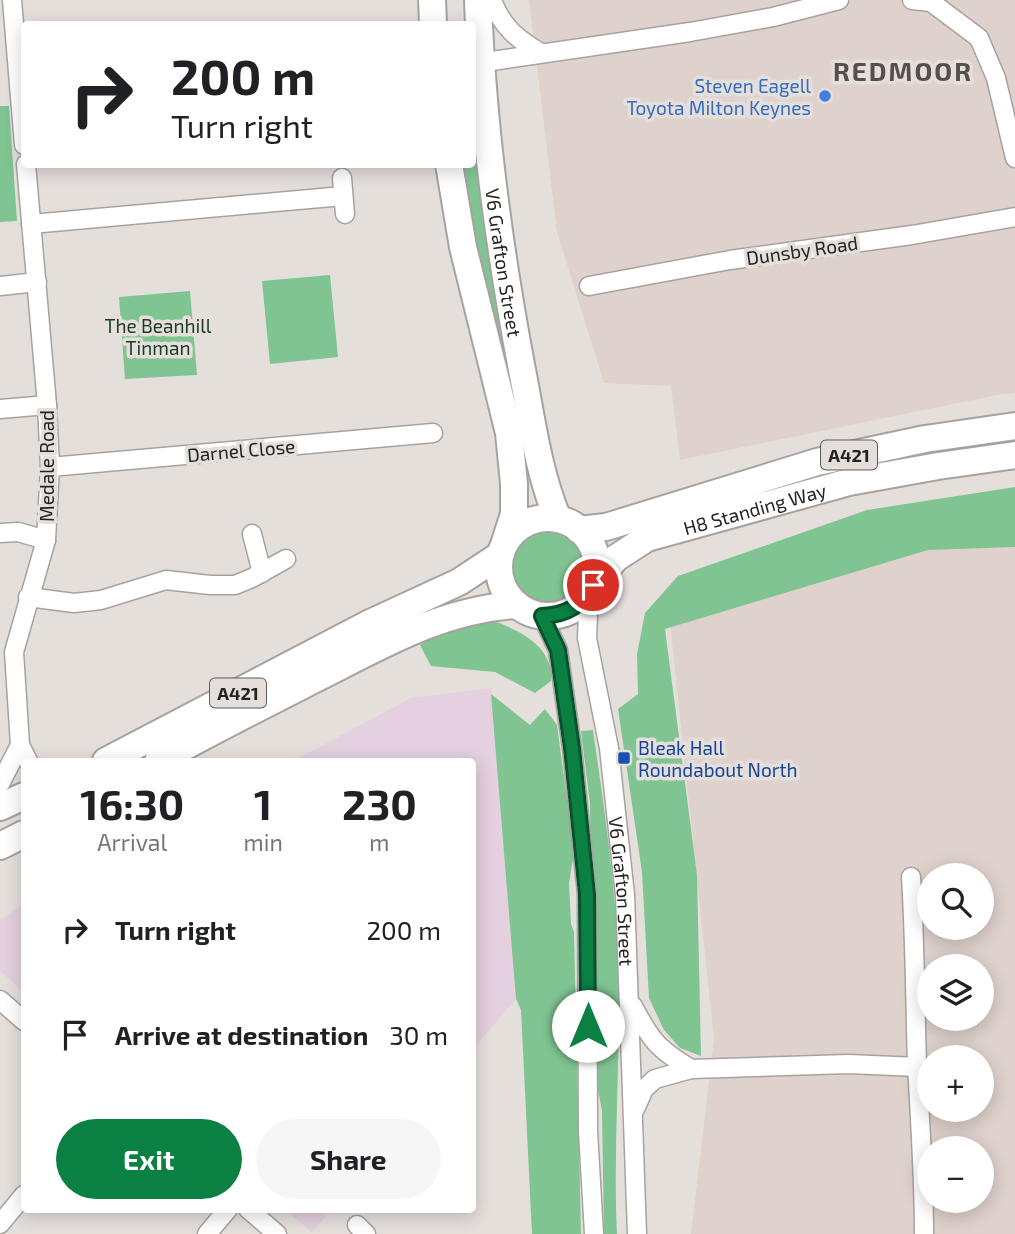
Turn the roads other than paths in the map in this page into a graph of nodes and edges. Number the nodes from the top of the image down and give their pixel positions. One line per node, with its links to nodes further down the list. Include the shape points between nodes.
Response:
1 (12, 0): 10 (street)
2 (420, 0): 8 (street)
3 (432, 0): 9 (highway)
4 (478, 0): 12 (highway, V6 Grafton Street)
5 (492, 0): 11 (street, via 509,32)
6 (839, 0): 11 (street, via 702,30)
7 (912, 0): 14 (street, via 931,2 979,38 996,78)
8 (429, 21)
9 (430, 21)
10 (8, 42): 13 (street)
11 (541, 53): 12 (street)
12 (476, 64): 27 (highway, V6 Grafton Street, via 527,398)
13 (21, 126)
14 (1015, 158)
15 (26, 168): 19 (street, Medale Road)
16 (450, 168): 27 (highway, V6 Grafton Street, via 463,247 501,401)
17 (345, 214): 19 (street, via 343,187)
18 (1015, 217): 22 (street, Dunsby Road)
19 (31, 224): 20 (street, Medale Road)
20 (37, 282): 21 (street); 23 (street, Medale Road)
21 (0, 286)
22 (589, 286)
23 (47, 405): 24 (street); 31 (street, Medale Road)
24 (0, 409)
25 (1015, 412): 28 (street)
26 (1015, 426): 28 (highway, H8 Standing Way / A421)
27 (521, 430): 33 (highway, V6 Grafton Street, via 545,488); 38 (highway, V6 Grafton Street, via 514,514)
28 (986, 430): 32 (highway, H8 Standing Way / A421, via 817,462)
29 (433, 433): 31 (street, Darnel Close)
30 (1015, 455): 32 (highway, H8 Standing Way / A421)
31 (50, 467): 37 (street, Medale Road)
32 (692, 513): 34 (highway, H8 Standing Way / A421)
33 (568, 524): 34 (highway, H8 Standing Way / A421); 38 (highway, A421, via 543,519 528,522); 41 (highway, via 589,541 595,555)
34 (644, 527): 41 (highway, H8 Standing Way / A421)
35 (0, 533): 37 (street, via 18,532)
36 (252, 534): 40 (street)
37 (46, 540): 42 (street, Medale Road)
38 (503, 549): 43 (highway, via 501,583); 44 (highway, A421)
39 (286, 559): 40 (street)
40 (262, 573): 42 (street, via 235,585 166,580 101,600 74,603)
41 (591, 589): 45 (highway, A421, via 569,611); 55 (street, V6 Grafton Street, via 587,638 610,748)
42 (28, 597): 47 (street, Medale Road)
43 (517, 605): 44 (highway, A421); 45 (highway, A421)
44 (421, 615): 46 (highway, A421)
45 (542, 616): 69 (street, V6 Grafton Street, via 558,650 587,894 588,1131)
46 (375, 635): 49 (highway, A421); 50 (highway, A421)
47 (7, 652): 48 (street, Medale Road)
48 (24, 753): 51 (street)
49 (112, 758)
50 (163, 758)
51 (0, 784)
52 (21, 797): 53 (highway)
53 (0, 807)
54 (911, 877): 58 (street)
55 (630, 999): 60 (street, via 662,1051); 61 (street, V6 Grafton Street)
56 (0, 1000): 57 (street)
57 (21, 1018)
58 (917, 1045)
59 (917, 1068): 60 (street)
60 (691, 1069): 61 (street, via 655,1079 643,1089)
61 (633, 1114): 70 (street, V6 Grafton Street)
62 (921, 1122): 71 (street)
63 (21, 1199): 66 (street)
64 (225, 1213): 67 (street)
65 (253, 1213): 68 (street)
66 (0, 1224)
67 (207, 1234)
68 (277, 1234)
69 (594, 1234)
70 (637, 1234)
71 (924, 1234)

